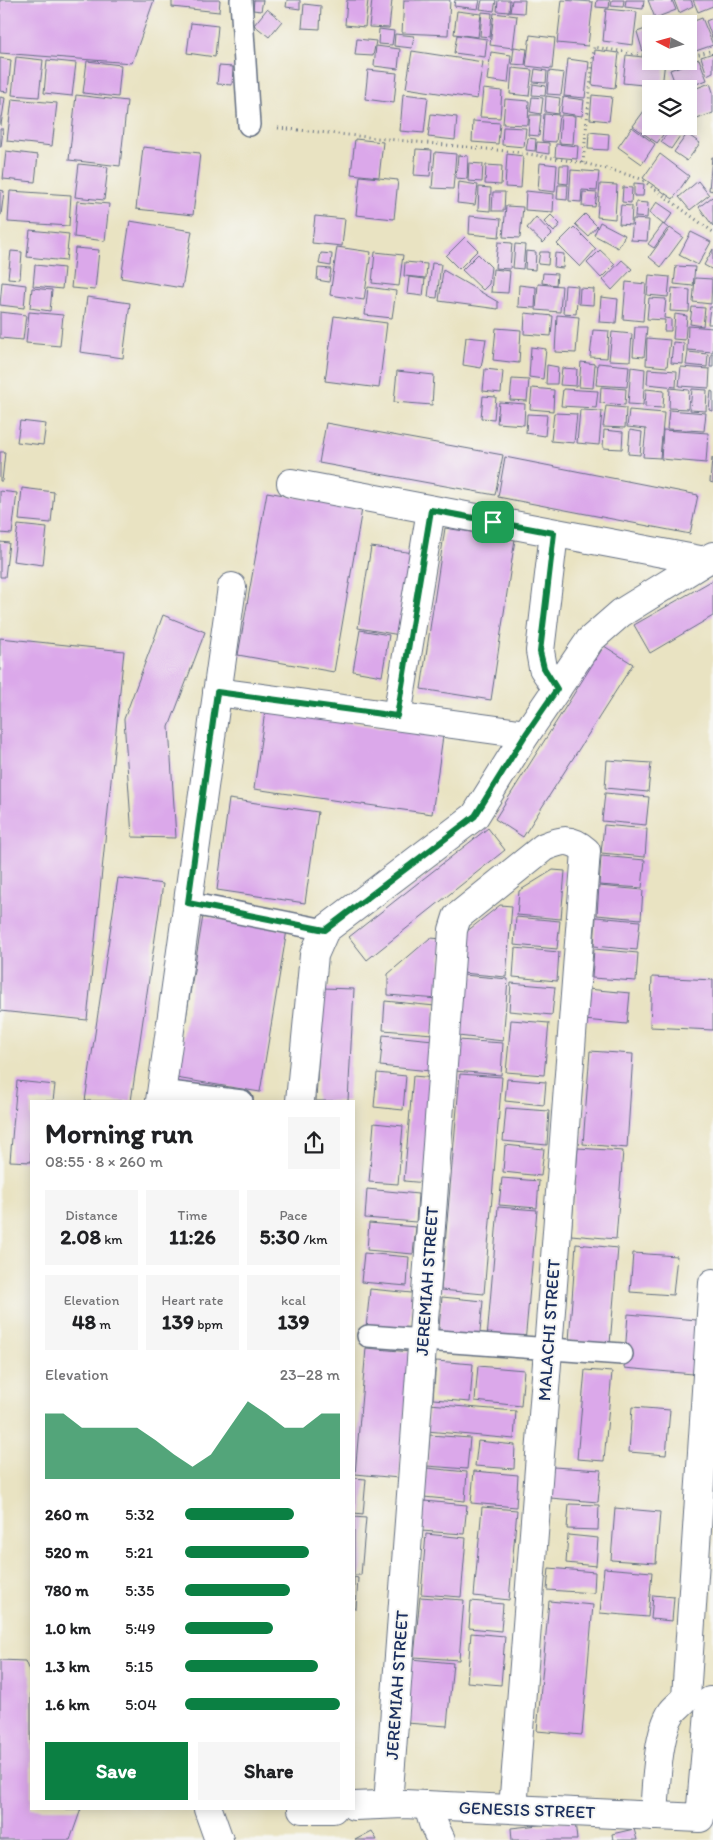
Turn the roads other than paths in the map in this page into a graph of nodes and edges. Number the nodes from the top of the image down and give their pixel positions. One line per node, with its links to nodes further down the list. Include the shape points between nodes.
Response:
1 (241, 0): 2 (lane)
2 (249, 125)
3 (291, 482): 4 (street)
4 (431, 510): 5 (street); 10 (street)
5 (554, 533): 6 (street); 8 (street, via 540,652 544,668)
6 (709, 559): 8 (street, via 621,613 590,640)
7 (232, 587): 9 (street)
8 (557, 689): 11 (street)
9 (217, 692): 10 (street); 13 (street)
10 (397, 716): 11 (street)
11 (526, 734): 14 (street, via 475,816)
12 (586, 851): 20 (street, JEREMIAH STREET, via 577,843 560,840 544,847 457,917 453,930); 21 (street, MALACHI STREET)
13 (188, 903): 14 (lane); 15 (street)
14 (325, 930): 17 (street, via 314,955)
15 (161, 1096): 16 (lane)
16 (226, 1100)
17 (300, 1100)
18 (713, 1283): 23 (street)
19 (368, 1336): 20 (lane)
20 (423, 1340): 21 (lane); 24 (street, JEREMIAH STREET)
21 (547, 1348): 22 (lane); 28 (street, MALACHI STREET)
22 (622, 1354)
23 (703, 1700): 29 (street, via 672,1713 659,1755); 30 (street)
24 (388, 1804): 25 (street, GENESIS STREET); 26 (street, GENESIS STREET)
25 (355, 1806)
26 (428, 1806): 28 (street, GENESIS STREET); 32 (street)
27 (208, 1810): 31 (street)
28 (513, 1810): 29 (street, GENESIS STREET)
29 (654, 1816): 30 (street, GENESIS STREET)
30 (707, 1819)
31 (219, 1840)
32 (441, 1840)

